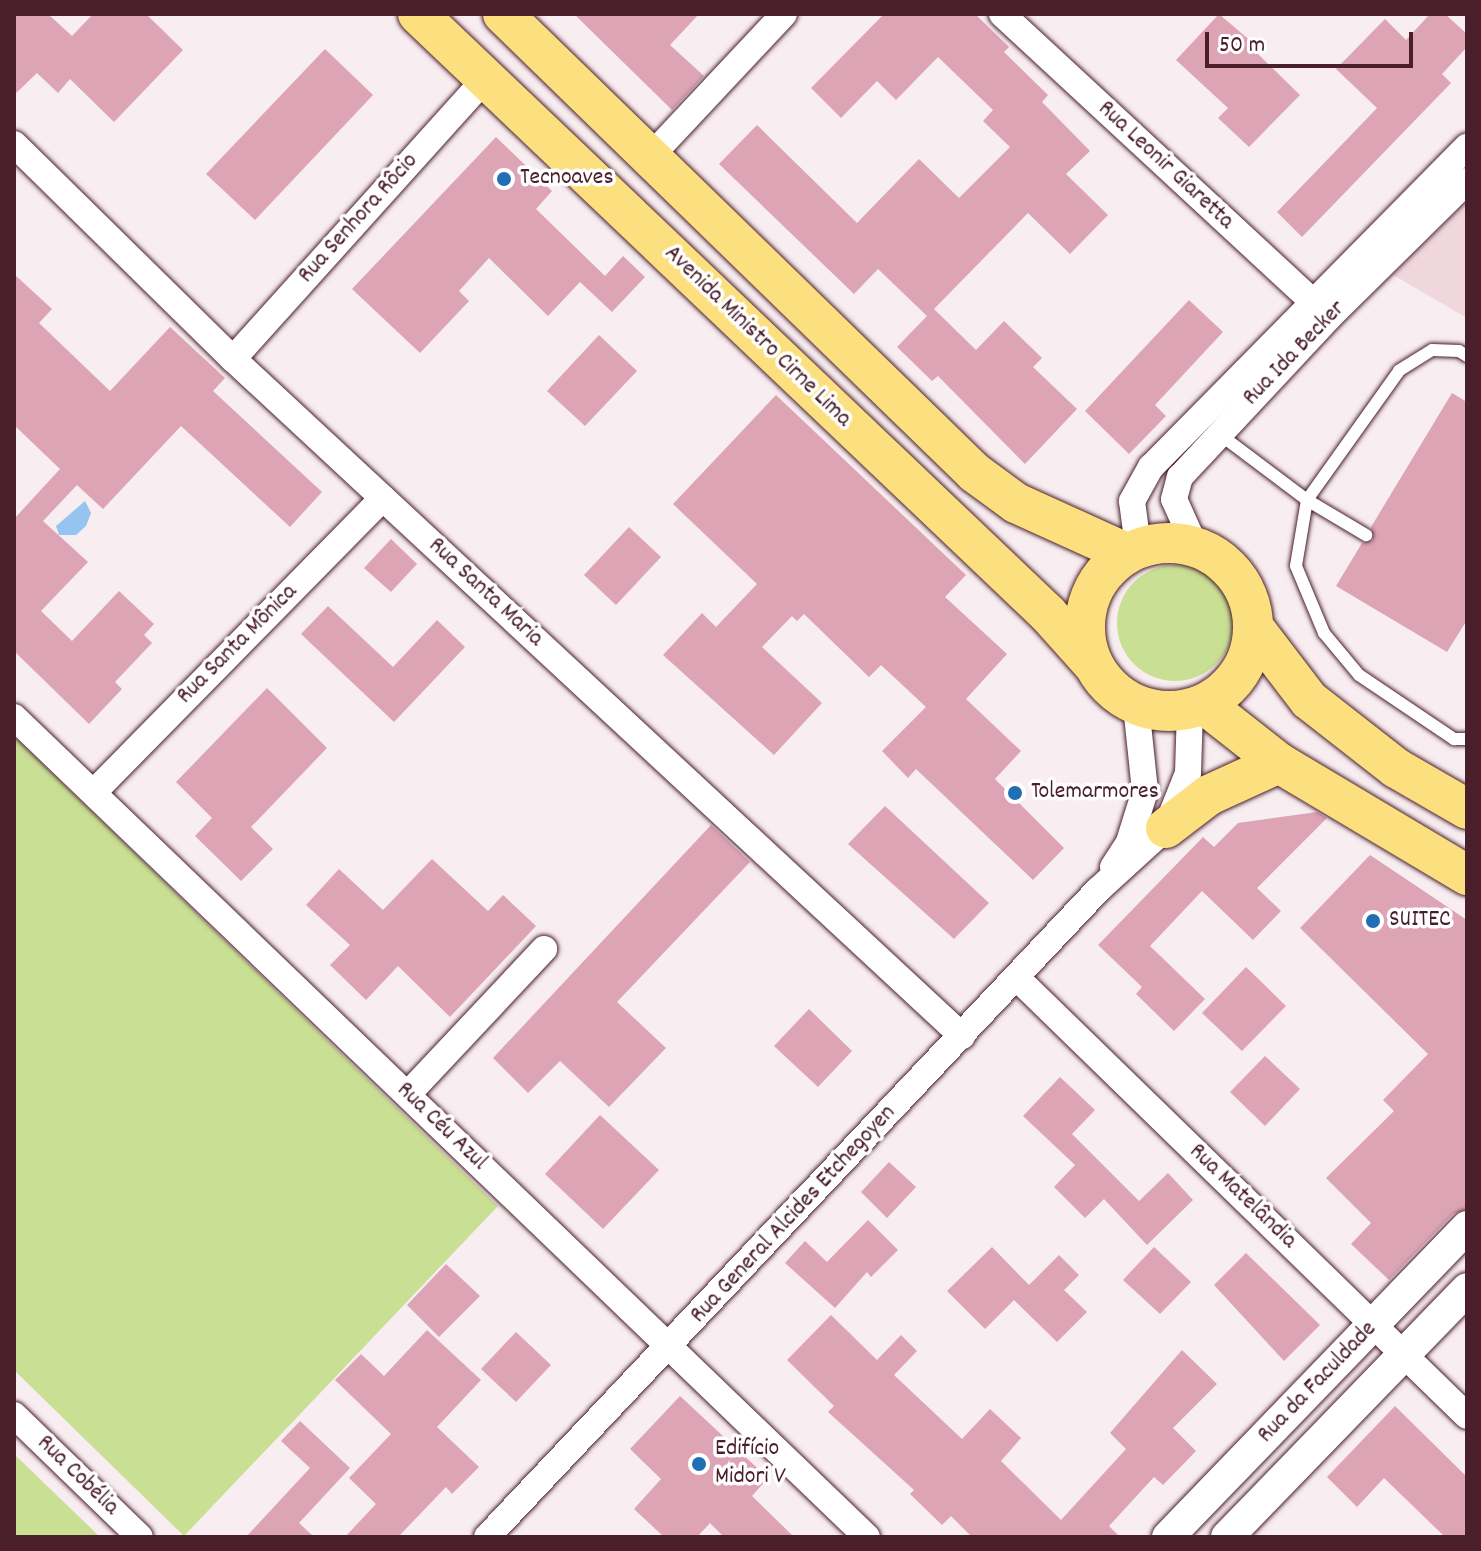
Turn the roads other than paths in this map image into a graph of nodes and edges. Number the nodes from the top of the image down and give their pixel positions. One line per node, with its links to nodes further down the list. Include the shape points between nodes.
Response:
1 (418, 14): 5 (main road, Avenida Ministro Cirne Lima)
2 (503, 14): 8 (main road)
3 (784, 14): 8 (street)
4 (1002, 14): 10 (street, Rua Leonir Giaretta)
5 (485, 79): 12 (street, Rua Senhora Rôcio); 20 (main road, Avenida Ministro Cirne Lima, via 1048,614)
6 (14, 144): 12 (street, Rua Santa Maria)
7 (1467, 146): 10 (street)
8 (652, 155): 18 (main road, via 975,473 1016,503)
9 (1467, 181): 10 (street, Rua Ida Becker)
10 (1321, 310): 13 (street, Rua Ida Becker); 18 (street, via 1151,467 1132,501)
11 (1467, 356): 15 (lane, via 1432,350 1399,371)
12 (233, 359): 14 (street, Rua Santa Maria)
13 (1218, 433): 15 (lane); 17 (street, Rua Ida Becker, via 1180,477 1174,499)
14 (383, 498): 26 (street, Rua Santa Mônica); 33 (street, Rua Santa Maria)
15 (1307, 500): 16 (lane); 24 (lane, via 1296,566 1324,633 1359,675 1454,739)
16 (1366, 535)
17 (1195, 546): 18 (main road, via 1167,542); 19 (main road, via 1226,564 1247,593)
18 (1132, 550): 20 (main road, via 1102,574 1087,602 1084,633)
19 (1254, 628): 22 (main road, via 1240,674); 27 (main road, via 1277,664 1320,709 1396,768)
20 (1092, 663): 21 (main road, via 1110,689)
21 (1136, 706): 22 (main road, via 1163,712); 30 (street, Rua General Alcides Etchegoyen, via 1145,791 1129,842)
22 (1197, 707): 25 (main road); 28 (street, Rua General Alcides Etchegoyen, via 1188,773)
23 (14, 717): 26 (street, Rua Céu Azul)
24 (1467, 739)
25 (1279, 763): 28 (main road, via 1209,795); 29 (main road)
26 (94, 792): 34 (street, Rua Céu Azul)
27 (1467, 809)
28 (1166, 828): 30 (street, Rua General Alcides Etchegoyen)
29 (1467, 875)
30 (1098, 890): 32 (street, Rua General Alcides Etchegoyen)
31 (544, 949): 34 (street)
32 (1016, 977): 33 (street, Rua General Alcides Etchegoyen); 37 (street, Rua Matelândia)
33 (962, 1036): 38 (street, Rua General Alcides Etchegoyen)
34 (408, 1094): 38 (street, Rua Céu Azul)
35 (1467, 1227): 37 (street, Rua da Faculdade)
36 (1467, 1289): 39 (street, Rua da Faculdade)
37 (1374, 1325): 39 (street, Rua Matelândia); 45 (street, Rua da Faculdade)
38 (669, 1347): 43 (street, Rua General Alcides Etchegoyen); 44 (street, Rua Céu Azul)
39 (1403, 1354): 41 (street, Rua Matelândia); 46 (street, Rua da Faculdade)
40 (14, 1415): 42 (street, Rua Cobélia)
41 (1467, 1416)
42 (140, 1537)
43 (487, 1537)
44 (867, 1537)
45 (1168, 1537)
46 (1227, 1537)

